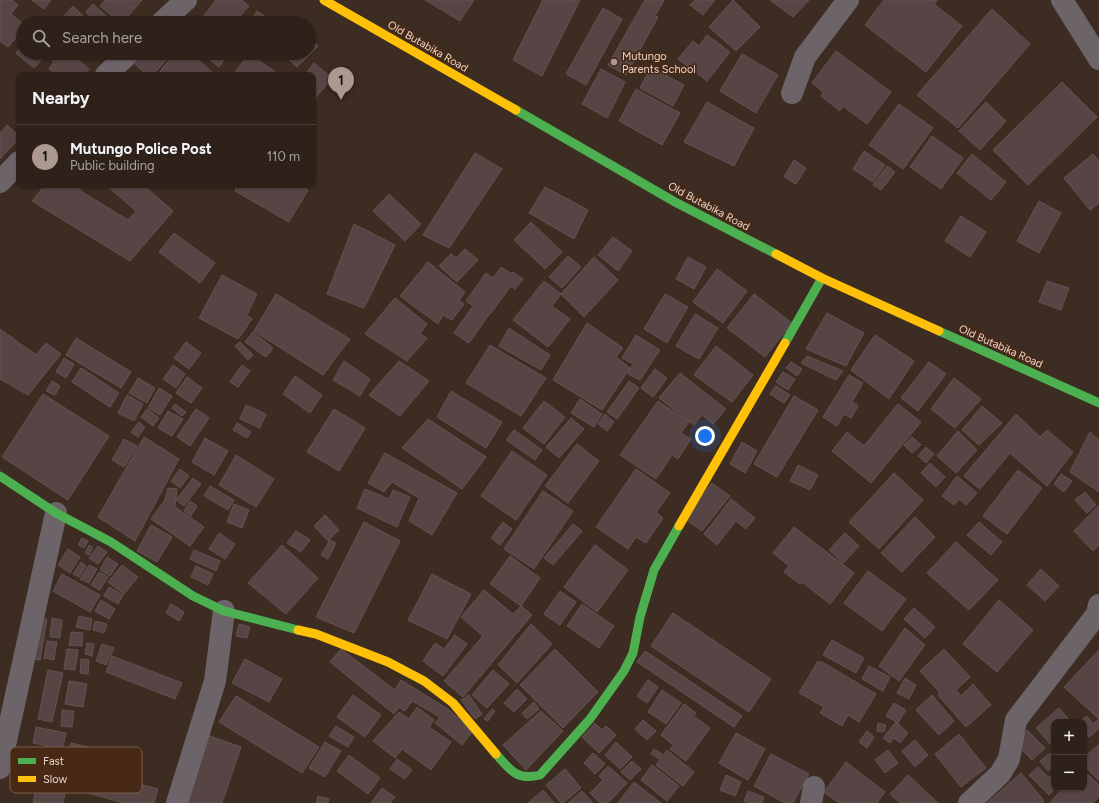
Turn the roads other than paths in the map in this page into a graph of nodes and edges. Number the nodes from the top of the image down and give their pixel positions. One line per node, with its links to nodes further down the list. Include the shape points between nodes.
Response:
1 (186, 0): 5 (street)
2 (324, 0): 12 (street, Old Butabika Road, via 675,202)
3 (848, 0): 9 (street, via 805,57)
4 (1062, 0): 6 (street)
5 (169, 16)
6 (1099, 59)
7 (122, 60): 8 (street)
8 (109, 72)
9 (792, 93)
10 (16, 165): 11 (street)
11 (0, 182)
12 (822, 278): 13 (street, Old Butabika Road); 17 (street, via 654,570 632,653 624,671 590,719 540,775 529,778 518,775 507,766 453,703 424,681 388,662 316,634)
13 (1099, 403)
14 (0, 476): 15 (street)
15 (56, 513): 17 (street, via 111,542 193,596); 18 (street)
16 (1099, 605): 20 (street, via 1097,614 1016,720 1008,759 1000,774)
17 (224, 611): 19 (street, via 215,681)
18 (0, 768)
19 (177, 803)
20 (970, 803)

